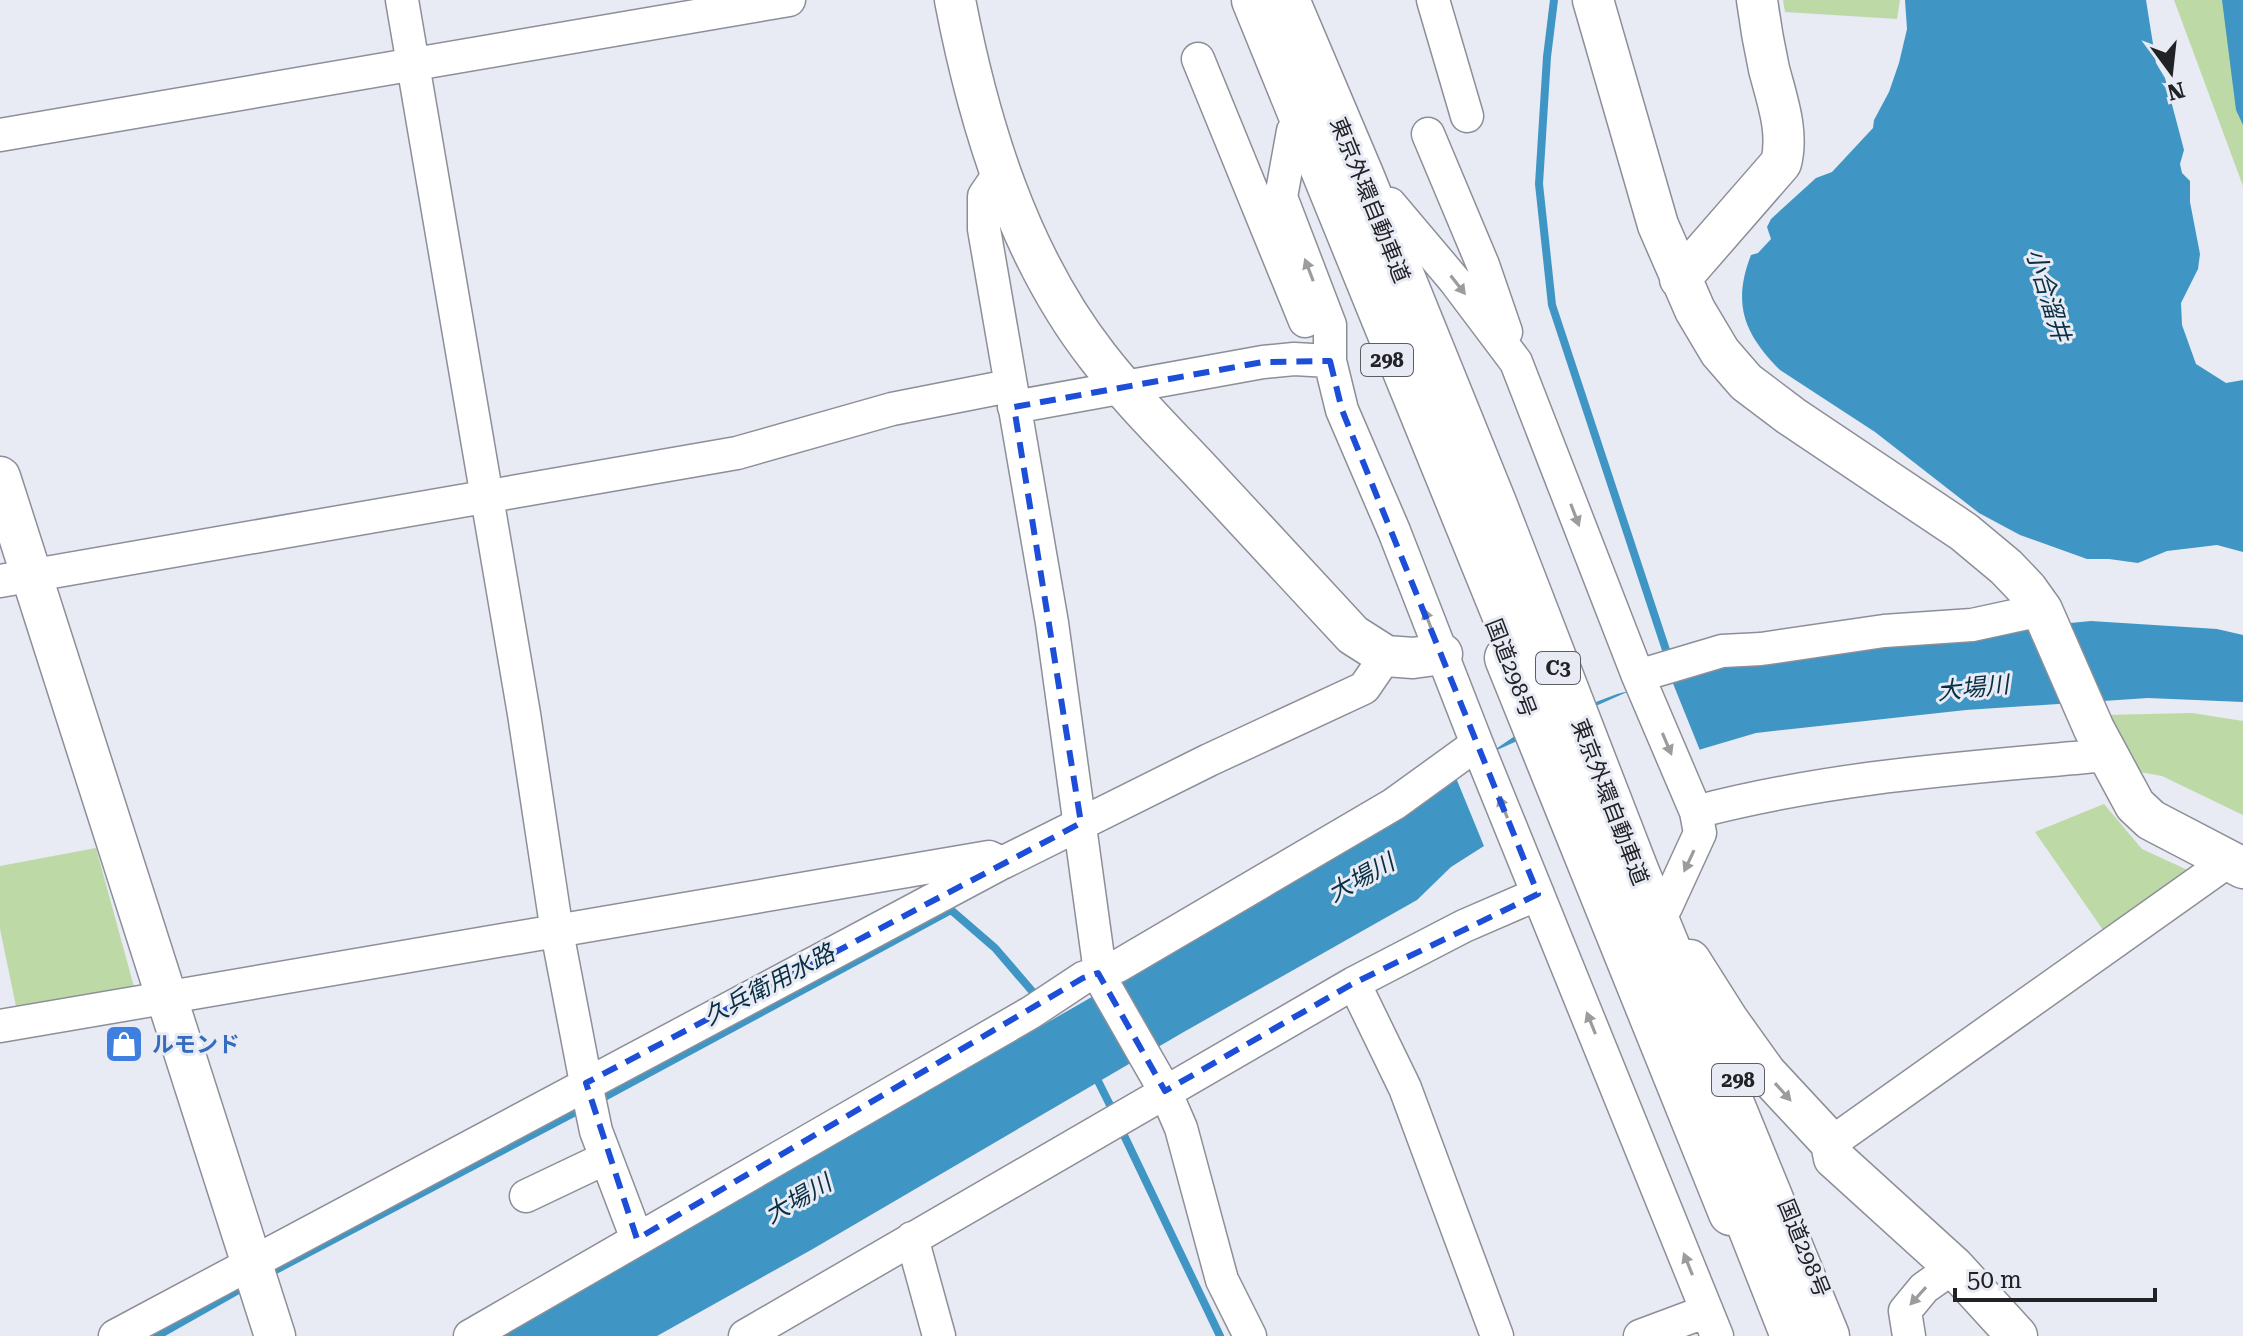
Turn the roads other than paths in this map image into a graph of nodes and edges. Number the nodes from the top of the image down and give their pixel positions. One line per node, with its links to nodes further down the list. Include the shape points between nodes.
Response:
1 (402, 0): 12 (street)
2 (789, 0): 12 (street)
3 (955, 0): 17 (street)
4 (1239, 0): 14 (highway, 国道298号 / 298)
5 (1254, 0): 64 (highway, 東京外環自動車道 / C3)
6 (1287, 0): 65 (highway, 東京外環自動車道 / C3)
7 (1310, 0): 18 (highway, 国道298号 / 298)
8 (1433, 0): 13 (street)
9 (1593, 0): 19 (street, via 1658,225)
10 (1757, 0): 19 (street, via 1784,131 1781,163)
11 (1198, 59): 20 (street, via 1309,329)
12 (412, 65): 16 (street); 25 (street)
13 (1467, 116)
14 (1293, 131): 20 (street, one-way to 14, via 1330,325 1281,197); 63 (highway, 国道298号 / 298)
15 (1428, 134): 21 (street, via 1483,265)
16 (0, 135)
17 (1001, 171): 22 (street, via 1031,245 1065,307); 23 (street, via 984,196 984,229)
18 (1390, 204): 21 (street, one-way to 21); 38 (highway, 国道298号 / 298)
19 (1680, 279): 27 (street, via 1720,352 1746,382 1964,532 2006,567)
20 (1330, 361): 22 (street, via 1263,362); 28 (street, one-way to 20, via 1342,410)
21 (1516, 362): 30 (street, one-way to 30)
22 (1123, 386): 23 (street); 29 (street, via 1353,635)
23 (1011, 397): 25 (street, via 892,409 737,453); 34 (street)
24 (0, 477): 26 (street)
25 (487, 497): 26 (street); 39 (street)
26 (16, 578): 43 (street)
27 (2044, 614): 30 (street, via 1722,651); 31 (street)
28 (1442, 654): 29 (street); 32 (street)
29 (1386, 656): 34 (street, via 1364,688)
30 (1638, 676): 33 (street, one-way to 33)
31 (2100, 742): 33 (street, via 1797,788); 36 (street, via 2125,790 2151,820)
32 (1477, 744): 37 (street, one-way to 32); 41 (street, via 1394,804)
33 (1696, 812): 38 (street, one-way to 38, via 1700,833)
34 (1081, 823): 35 (street); 41 (street)
35 (1002, 863): 39 (street, via 989,857); 45 (street)
36 (2235, 865): 47 (street)
37 (1533, 882): 42 (street, via 1464,926); 54 (street, one-way to 37)
38 (1666, 907): 40 (highway, 国道298号 / 298)
39 (557, 932): 43 (street); 45 (street)
40 (1690, 960): 47 (street, one-way to 47, via 1766,1073); 66 (highway, 国道298号 / 298)
41 (1103, 979): 46 (street); 51 (street, via 1083,978)
42 (1354, 983): 46 (street); 61 (street, via 1405,1088)
43 (168, 996): 44 (street); 52 (street)
44 (0, 1026)
45 (586, 1083): 48 (street); 52 (street)
46 (1165, 1091): 50 (street); 60 (street, via 1181,1128 1222,1280)
47 (1831, 1143): 53 (street, via 1834,1158)
48 (606, 1158): 49 (street); 51 (street)
49 (526, 1196)
50 (912, 1238): 58 (street); 59 (street)
51 (637, 1239): 57 (street)
52 (252, 1263): 55 (street); 56 (street)
53 (1954, 1267): 67 (street, one-way to 67, via 1924,1288 1905,1311); 68 (street)
54 (1712, 1323): 62 (street)
55 (115, 1336)
56 (275, 1336)
57 (470, 1336)
58 (745, 1336)
59 (939, 1336)
60 (1250, 1336)
61 (1497, 1336)
62 (1640, 1336)
63 (1781, 1336)
64 (1793, 1336)
65 (1827, 1336)
66 (1839, 1336)
67 (1909, 1336)
68 (2017, 1336)

